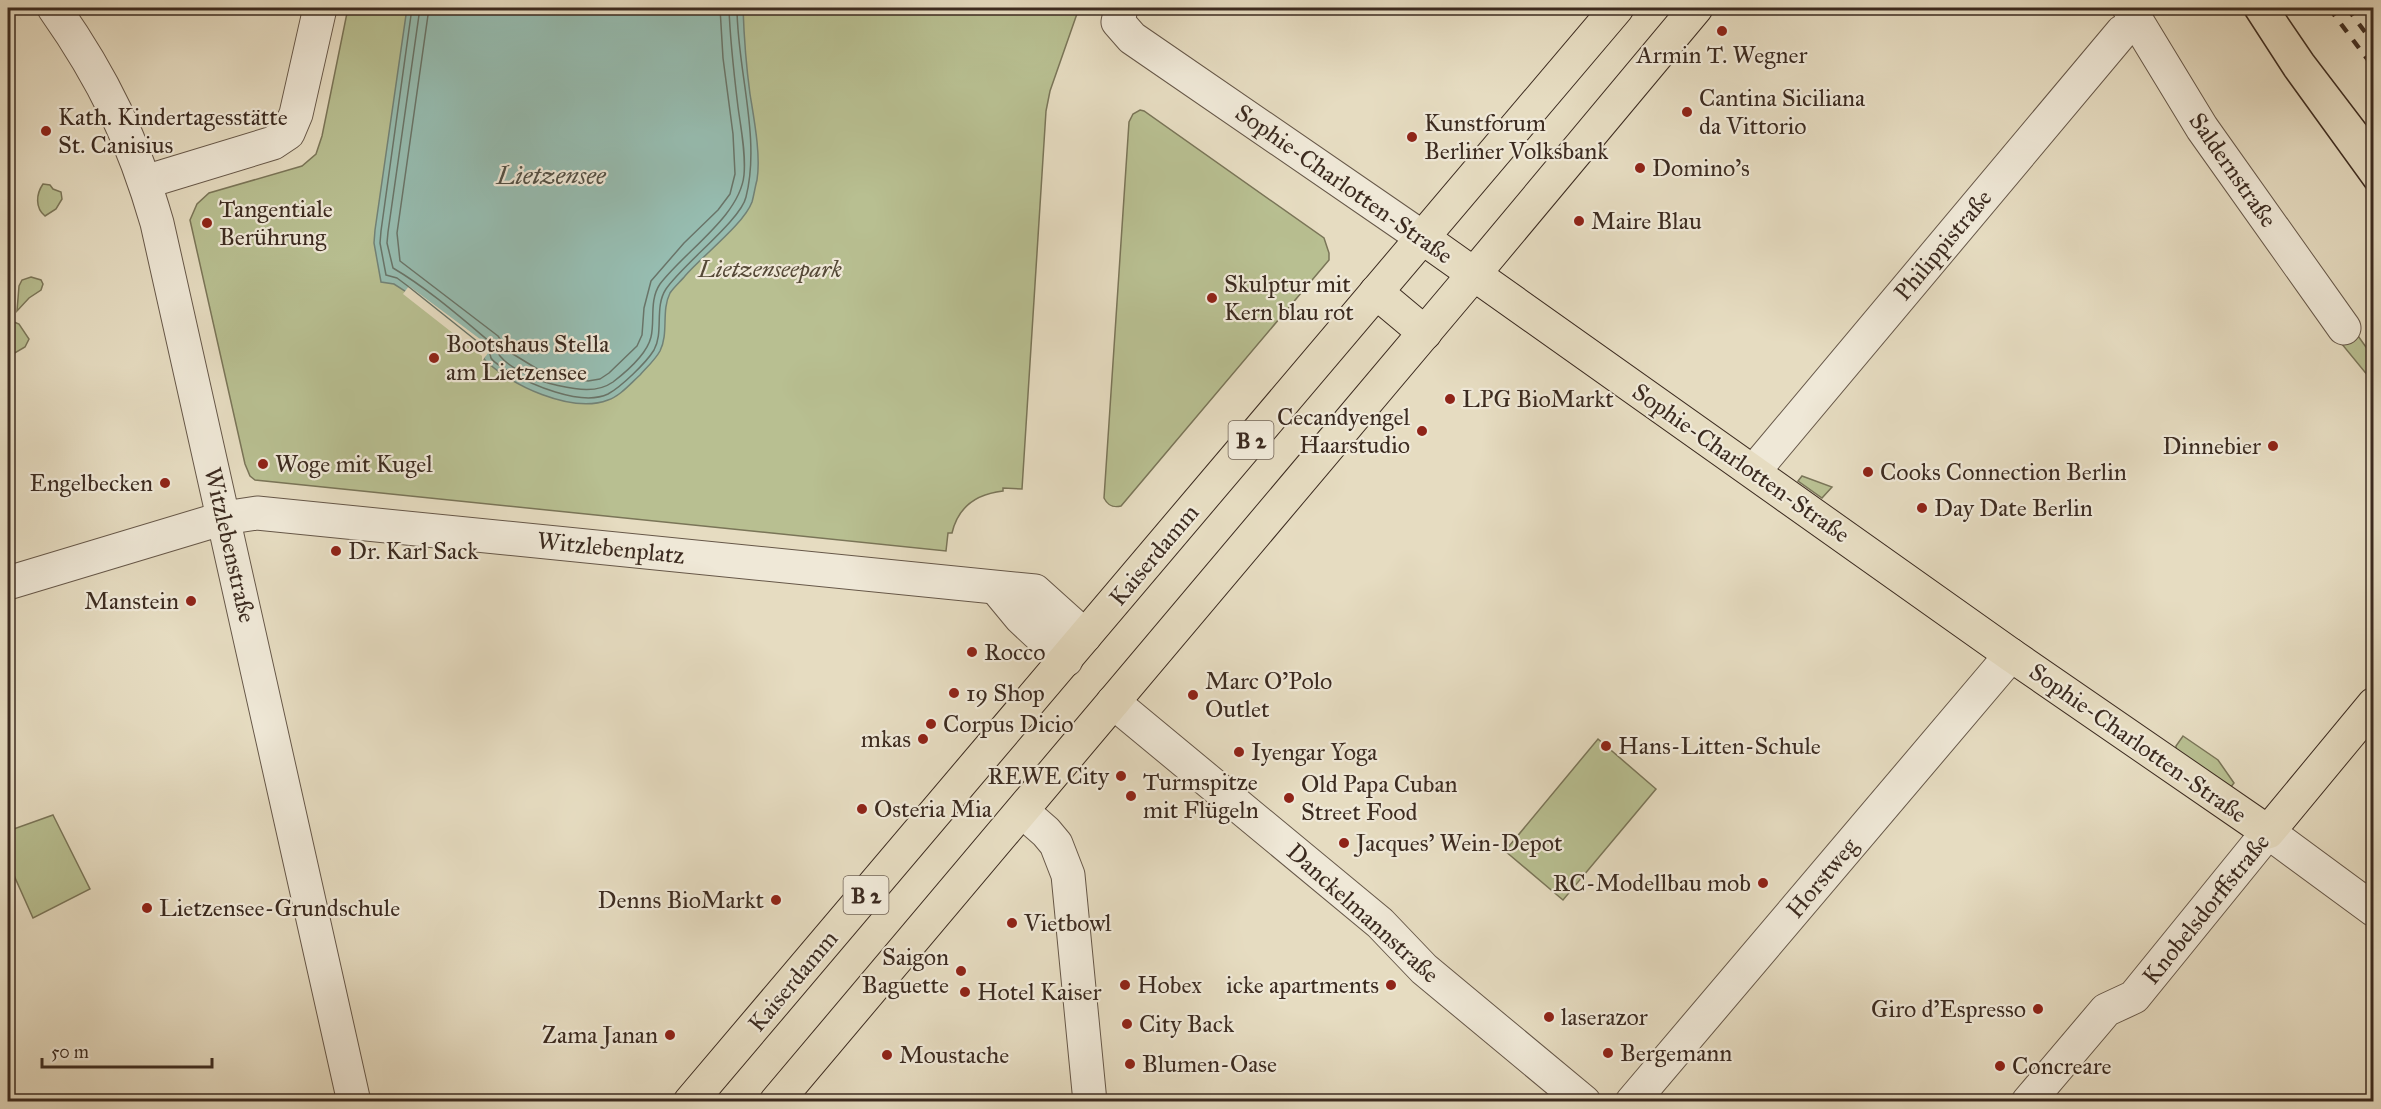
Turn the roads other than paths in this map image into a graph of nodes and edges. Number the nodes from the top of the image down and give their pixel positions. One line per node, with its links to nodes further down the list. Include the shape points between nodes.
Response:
1 (54, 8): 7 (street, Witzlebenstraße, via 79,42 115,106)
2 (320, 8): 7 (street, via 296,114 288,133 273,143)
3 (1617, 8): 8 (main road, Kaiserdamm / B 2)
4 (1696, 8): 9 (main road, B 2)
5 (1120, 10): 8 (street, Sophie-Charlotten-Straße, via 1118,22 1132,39)
6 (2133, 15): 11 (street, Saldernstraße, via 2202,128); 13 (street, Philippistraße)
7 (145, 182): 14 (street, Witzlebenstraße)
8 (1423, 238): 9 (main road, Sophie-Charlotten-Straße); 10 (main road, Kaiserdamm / B 2)
9 (1474, 274): 12 (main road, B 2); 13 (main road, Sophie-Charlotten-Straße)
10 (1376, 292): 12 (main road); 16 (main road, Kaiserdamm / B 2)
11 (2344, 328)
12 (1425, 333): 18 (main road, B 2)
13 (1754, 471): 17 (main road, Sophie-Charlotten-Straße)
14 (224, 518): 15 (street, Witzlebenplatz); 16 (street, Witzlebenplatz, via 257,513 997,589 1021,618); 23 (street, Witzlebenstraße)
15 (8, 583)
16 (1076, 648): 24 (main road, Kaiserdamm / B 2)
17 (2011, 655): 21 (main road, Sophie-Charlotten-Straße); 28 (street, Horstweg)
18 (1113, 702): 20 (main road, B 2); 27 (street, Danckelmannstraße, via 1380,923 1424,969)
19 (2373, 704): 21 (main road, Knobelsdorffstraße)
20 (1022, 811): 25 (main road, B 2); 26 (street, via 1056,844 1068,875)
21 (2268, 832): 22 (street, Sophie-Charlotten-Straße); 29 (street, Knobelsdorffstraße, via 2134,997 2106,1010)
22 (2373, 910)
23 (354, 1101)
24 (690, 1101)
25 (776, 1101)
26 (1090, 1101)
27 (1584, 1101)
28 (1632, 1101)
29 (2028, 1101)

